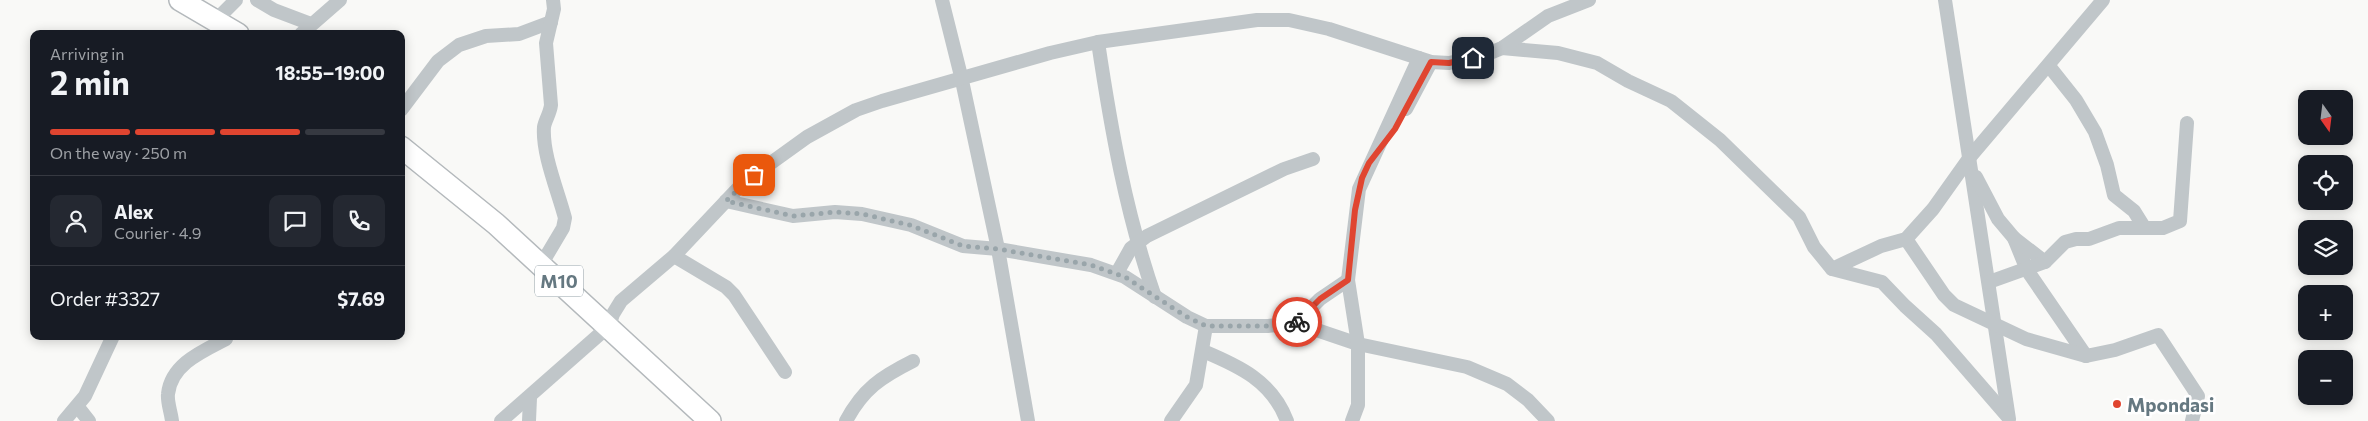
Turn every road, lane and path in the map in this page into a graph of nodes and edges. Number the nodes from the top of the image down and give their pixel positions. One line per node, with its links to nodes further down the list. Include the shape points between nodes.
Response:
1 (180, 0): 10 (highway)
2 (236, 0): 10 (street)
3 (257, 0): 12 (street)
4 (340, 0): 12 (street)
5 (553, 0): 11 (street)
6 (942, 0): 19 (street)
7 (1589, 0): 16 (street, via 1548,16)
8 (1945, 0): 23 (street)
9 (2103, 0): 18 (street)
10 (216, 20): 13 (highway)
11 (551, 22): 20 (street, via 519,34 486,36 459,45 438,61); 34 (street, via 546,43 551,106 544,125 545,143 565,218 563,228)
12 (311, 24): 14 (street)
13 (232, 30)
14 (305, 30)
15 (1098, 42): 17 (street, via 1275,19 1329,29); 19 (street); 30 (street, via 1113,142)
16 (1502, 48): 17 (street, via 1462,61); 35 (street, via 1558,53 1597,63 1671,101 1720,140 1799,217 1814,247)
17 (1425, 60): 38 (street, via 1369,163 1359,189)
18 (2049, 66): 23 (street); 27 (street, via 2076,100 2095,132 2114,195 2134,211)
19 (961, 76): 26 (street, via 882,101 833,122 776,158 743,183); 31 (street)
20 (405, 105)
21 (2187, 123): 27 (street, via 2180,221 2163,228)
22 (405, 150): 34 (highway, M10)
23 (1970, 158): 25 (street); 29 (street)
24 (1313, 159): 30 (street, via 1284,169)
25 (1972, 173): 28 (street, via 1998,218); 39 (street)
26 (726, 201): 31 (street, via 793,216 836,212 862,214 910,225 963,246); 32 (street)
27 (2144, 227): 33 (street, via 2118,228 2090,239 2065,242)
28 (2014, 238): 33 (street); 36 (street)
29 (1906, 239): 35 (street, via 1881,246); 41 (street, via 1954,305)
30 (1137, 242): 37 (street); 40 (street)
31 (998, 249): 37 (street, via 1091,265); 62 (street)
32 (674, 256): 43 (street, via 621,301); 51 (street, via 734,295)
33 (2046, 262): 36 (street)
34 (541, 265): 43 (highway, M10)
35 (1832, 269): 54 (street, via 1882,282 1936,334)
36 (2027, 270): 39 (street); 49 (street)
37 (1117, 273): 40 (street)
38 (1348, 280): 42 (street, via 1320,299); 47 (street)
39 (1989, 282): 41 (street)
40 (1155, 297): 44 (street)
41 (1995, 322): 49 (street, via 2041,345); 54 (street)
42 (1296, 323): 44 (street); 47 (street)
43 (609, 326): 52 (street); 60 (highway, M10)
44 (1206, 326): 48 (street)
45 (111, 340): 53 (street)
46 (224, 340): 57 (street, via 180,368 168,395)
47 (1358, 344): 65 (street, via 1358,405); 66 (street, via 1489,374 1528,400)
48 (1203, 351): 63 (street, via 1196,385); 64 (street, via 1240,366 1276,399)
49 (2086, 356): 67 (street, via 2115,350 2158,334 2198,396)
50 (913, 361): 61 (street, via 869,388)
51 (784, 372)
52 (530, 398): 58 (street); 59 (street)
53 (78, 406): 55 (street); 56 (street)
54 (2009, 419)
55 (64, 421)
56 (89, 421)
57 (172, 421)
58 (501, 421)
59 (529, 421)
60 (710, 421)
61 (846, 421)
62 (1028, 421)
63 (1171, 421)
64 (1287, 421)
65 (1352, 421)
66 (1548, 421)
67 (2192, 421)

